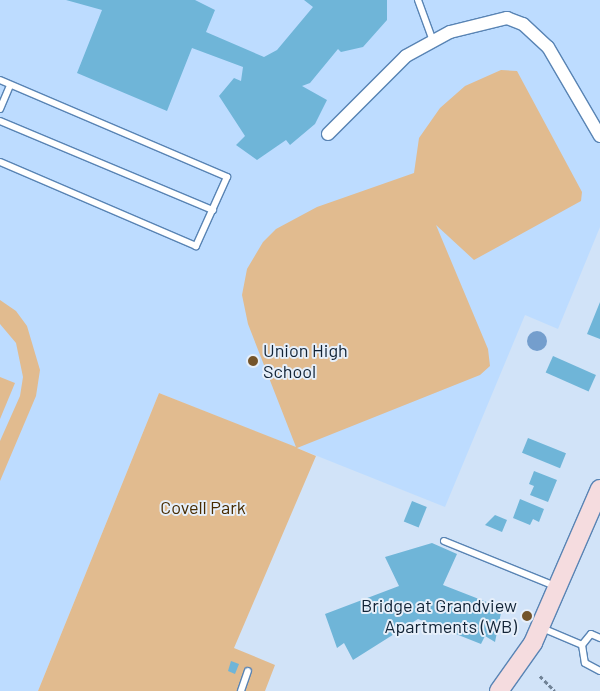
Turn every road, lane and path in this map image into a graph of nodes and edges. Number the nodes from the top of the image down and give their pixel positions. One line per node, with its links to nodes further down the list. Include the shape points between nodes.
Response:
1 (418, 0): 2 (lane)
2 (433, 41): 7 (street, via 406,56); 8 (street, via 482,21 507,18 523,24 548,47)
3 (0, 80): 4 (lane)
4 (10, 85): 5 (lane); 10 (lane, via 227,177)
5 (0, 109)
6 (0, 121): 10 (lane)
7 (328, 134)
8 (600, 136)
9 (0, 162): 10 (lane, via 196,246)
10 (213, 210)
11 (600, 489): 13 (main road)
12 (444, 541): 13 (lane)
13 (559, 588): 14 (main road)
14 (540, 627): 16 (lane); 21 (main road, via 518,668)
15 (600, 638): 16 (lane, via 592,634)
16 (582, 645): 18 (lane, via 585,663)
17 (248, 671): 20 (lane)
18 (600, 671)
19 (540, 676): 22 (path)
20 (241, 691)
21 (499, 691)
22 (555, 691)

